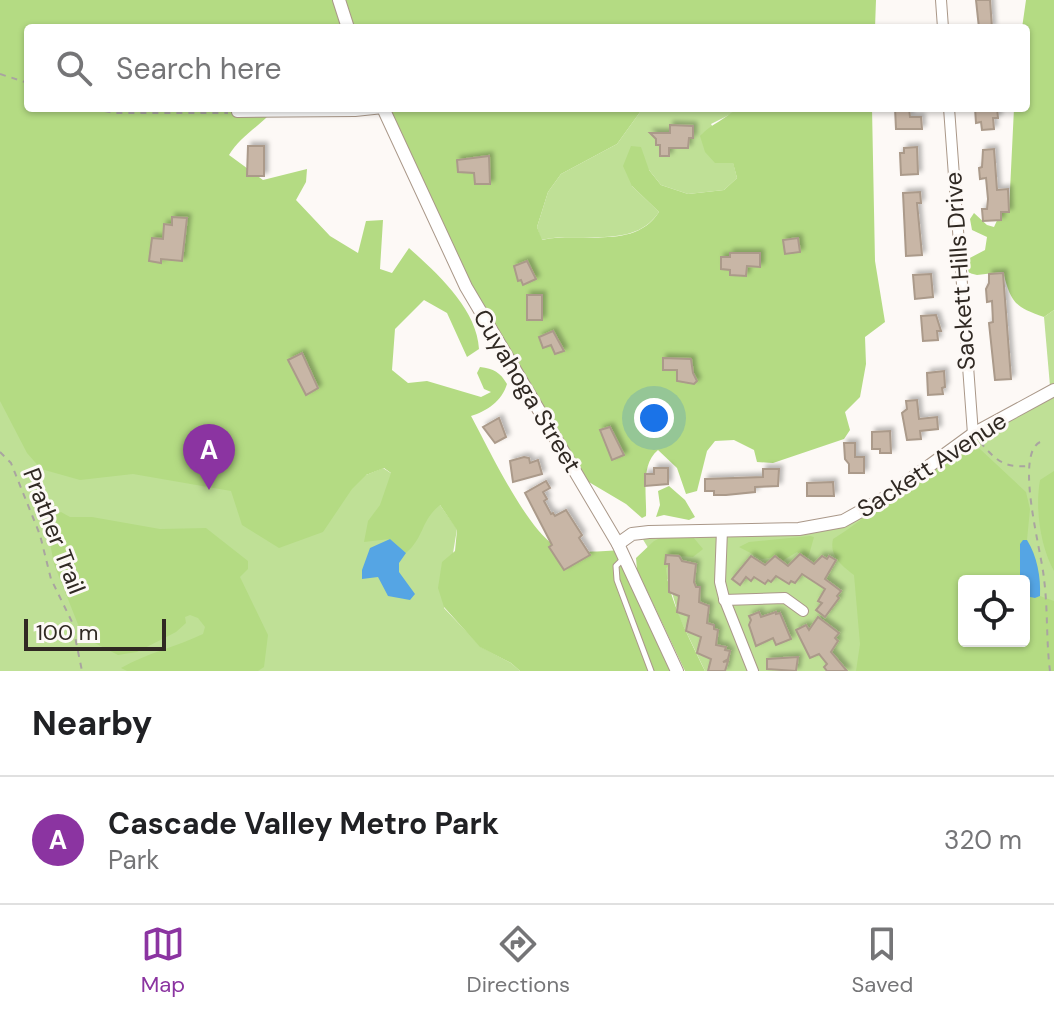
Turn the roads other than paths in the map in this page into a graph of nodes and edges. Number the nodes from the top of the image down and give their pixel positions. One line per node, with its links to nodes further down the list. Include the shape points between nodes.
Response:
1 (339, 0): 3 (street)
2 (941, 0): 4 (street)
3 (347, 24)
4 (943, 24)
5 (385, 112): 10 (street, Cuyahoga Street, via 479,313)
6 (949, 112): 8 (street, Sackett Hills Drive)
7 (1054, 390): 8 (street, Sackett Avenue)
8 (973, 434): 9 (street, Sackett Avenue, via 888,496 843,521 799,529)
9 (722, 530): 10 (street, Sackett Avenue, via 639,533); 12 (street)
10 (618, 544): 11 (street, Cuyahoga Street)
11 (624, 557): 14 (lane, via 616,566 617,580); 15 (street, Cuyahoga Street)
12 (724, 600): 13 (street, via 785,598); 16 (street)
13 (803, 611)
14 (651, 671)
15 (677, 671)
16 (753, 671)

